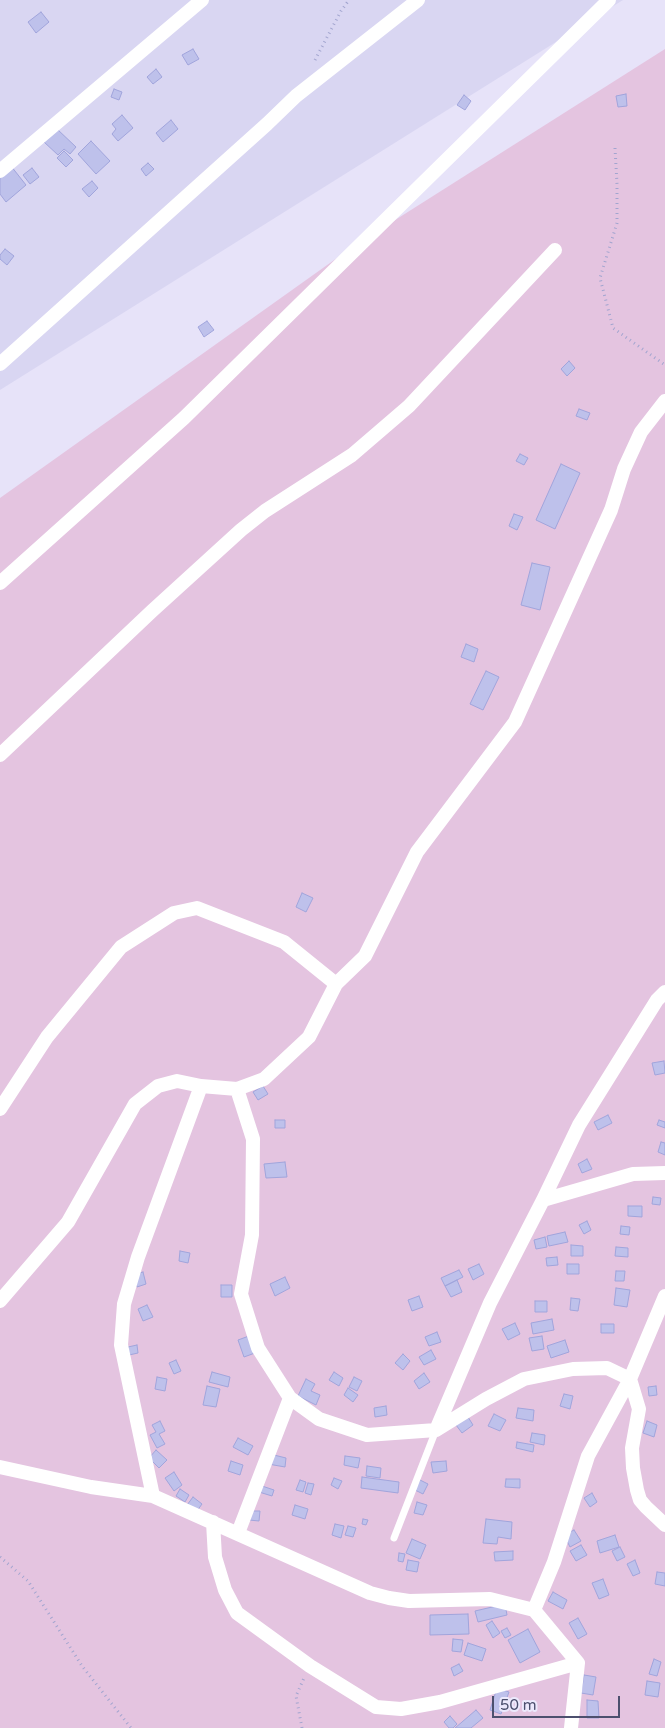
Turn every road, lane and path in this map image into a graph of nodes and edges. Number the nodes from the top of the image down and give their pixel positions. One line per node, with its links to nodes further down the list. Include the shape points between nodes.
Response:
1 (202, 0): 7 (street)
2 (349, 0): 5 (path)
3 (418, 0): 9 (street, via 296,96)
4 (609, 0): 12 (street, via 184,418)
5 (314, 62)
6 (615, 148): 10 (path, via 617,224 600,278 614,328)
7 (0, 171)
8 (555, 250): 13 (street, via 409,406 352,455 241,530)
9 (0, 364)
10 (665, 365)
11 (665, 401): 14 (street, via 641,432 624,469 611,510 515,722 417,852 365,956)
12 (0, 583)
13 (0, 755)
14 (336, 984): 17 (street, via 309,1037 264,1079); 18 (street, via 284,942 197,908 174,913 121,947 47,1037)
15 (665, 992): 20 (street, via 579,1125)
16 (201, 1086): 17 (street); 22 (street, via 177,1081 158,1086 135,1104 68,1222); 27 (street, via 124,1304 121,1344)
17 (238, 1089): 24 (street, via 253,1140 252,1235 241,1294 258,1348)
18 (0, 1110)
19 (665, 1173): 20 (street, via 634,1174)
20 (543, 1200): 25 (street, via 490,1303)
21 (665, 1296): 23 (street)
22 (0, 1302)
23 (630, 1379): 25 (street, via 608,1368 573,1369 524,1379); 29 (street, via 639,1409 632,1448 637,1490 640,1500); 33 (street, via 588,1456 554,1562)
24 (290, 1398): 25 (street, via 319,1419 367,1436); 30 (street)
25 (436, 1430): 31 (lane)
26 (0, 1467): 27 (street, via 91,1487)
27 (153, 1496): 28 (street)
28 (213, 1522): 30 (street); 35 (street, via 215,1557 225,1590 238,1613)
29 (665, 1525)
30 (238, 1533): 33 (street, via 370,1593 389,1598 410,1601 490,1600)
31 (394, 1538)
32 (0, 1557): 36 (path, via 28,1581 82,1666)
33 (534, 1610): 34 (street)
34 (578, 1663): 35 (street, via 440,1702 401,1709 376,1707); 38 (street)
35 (310, 1666): 37 (path, via 296,1696)
36 (131, 1728)
37 (302, 1728)
38 (571, 1728)

